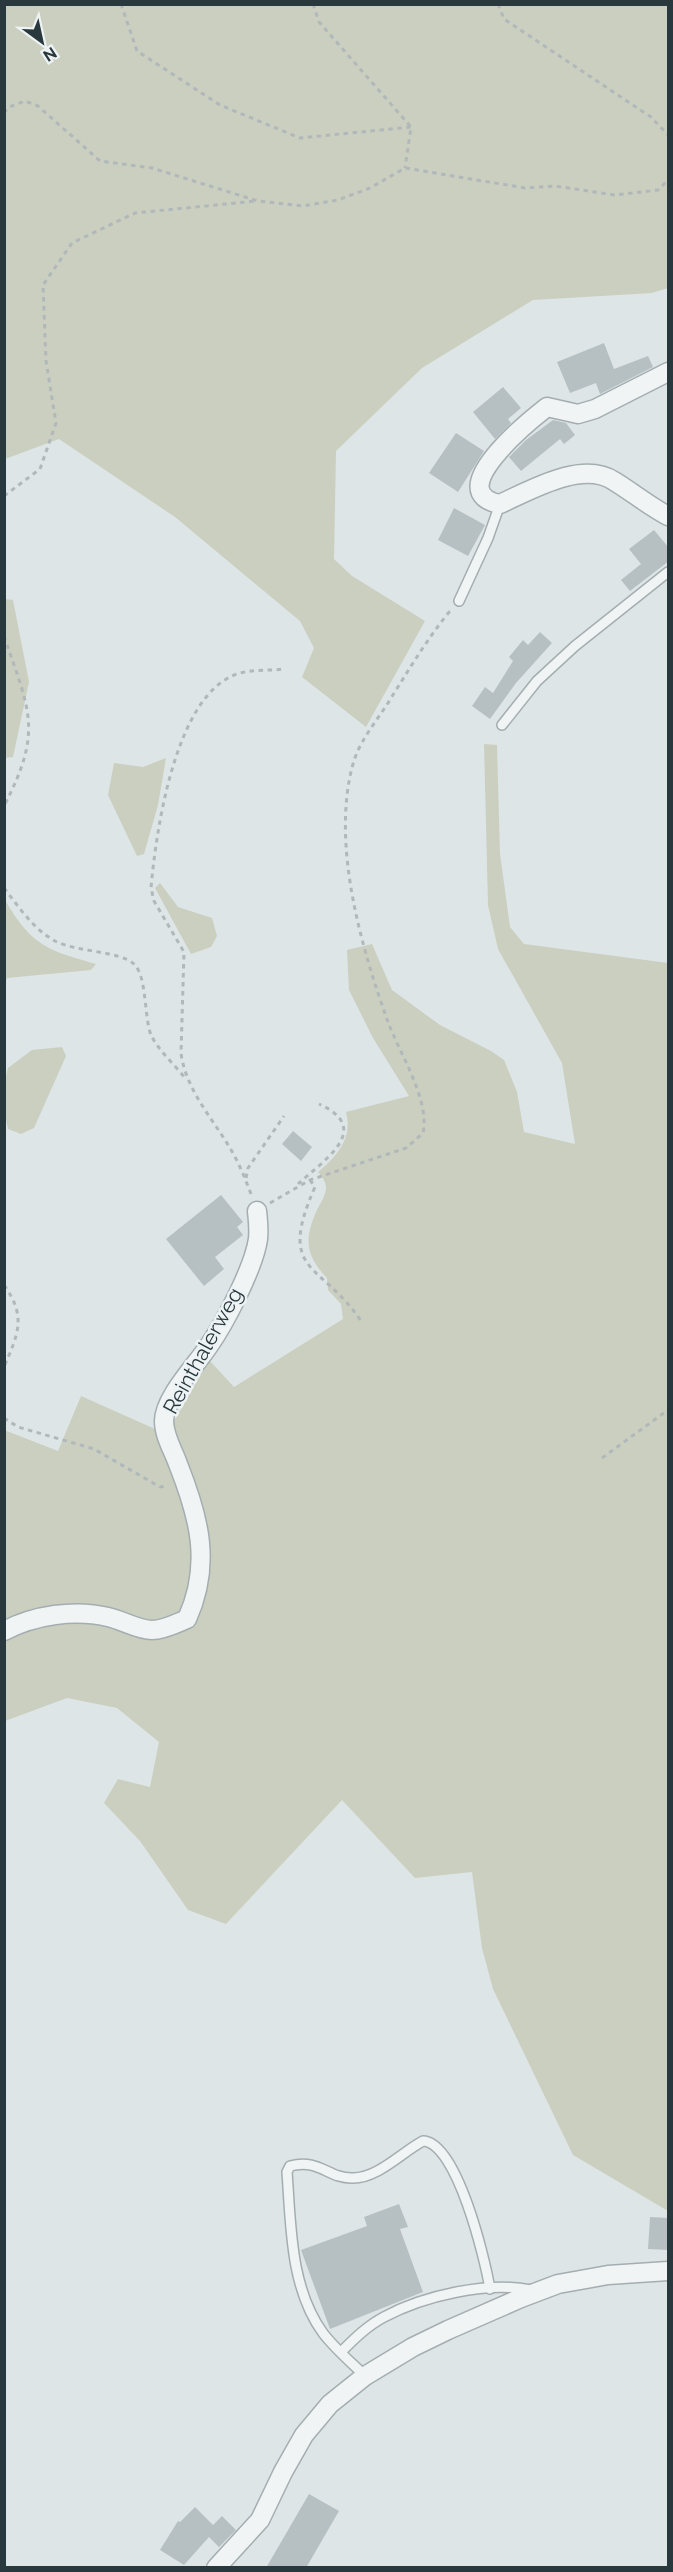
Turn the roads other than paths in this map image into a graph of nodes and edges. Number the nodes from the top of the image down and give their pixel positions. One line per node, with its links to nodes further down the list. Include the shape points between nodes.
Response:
1 (669, 372): 2 (street, via 587,412 578,414 547,407 482,471 483,494 490,502)
2 (500, 504): 3 (street, via 561,478 600,474); 5 (lane)
3 (669, 516)
4 (669, 572): 6 (lane, via 575,646 537,681)
5 (459, 601)
6 (502, 725)
7 (257, 1211): 8 (street, Reinthalerweg, via 258,1238 245,1276 210,1345 178,1388 164,1420 198,1519 200,1574 188,1619 152,1630 82,1613 38,1619)
8 (4, 1631)
9 (669, 2271): 11 (street, via 583,2278)
10 (490, 2289): 11 (lane); 12 (lane, via 433,2298 397,2311 369,2326); 12 (lane, via 474,2222 446,2157 434,2144 423,2141 374,2171 352,2178 309,2163 290,2166 287,2172 292,2242 298,2271 314,2319)
11 (538, 2291): 13 (street, via 413,2347)
12 (341, 2352): 13 (lane)
13 (365, 2376): 14 (street, via 330,2404 304,2435 260,2520)
14 (216, 2568)

